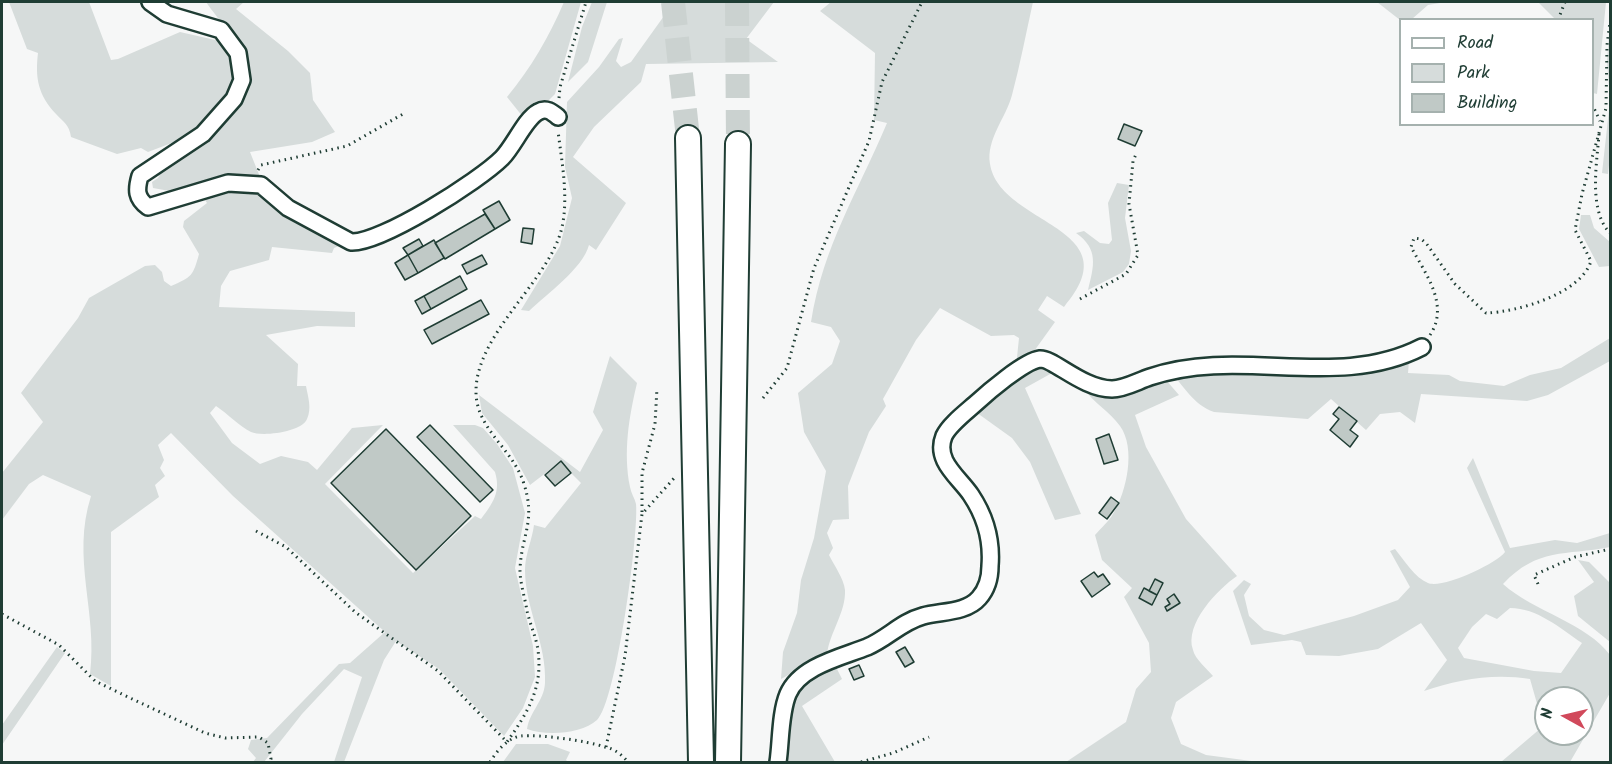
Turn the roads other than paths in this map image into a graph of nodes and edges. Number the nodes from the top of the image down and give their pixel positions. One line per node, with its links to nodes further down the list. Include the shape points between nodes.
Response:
1 (150, 2): 2 (street, via 167,14 221,30 238,53 242,80 234,99 203,134 140,176 136,188 140,201 148,207 228,183 261,185 288,208 351,242 362,243 484,173 515,143 532,115 550,110)
2 (558, 117)
3 (688, 138): 6 (highway)
4 (738, 144): 7 (highway)
5 (1422, 347): 8 (street, via 1401,358 1352,366 1203,364 1113,389 1087,384 1046,360 1021,369 982,397 944,435 941,454 971,495 989,534 989,581 979,598 966,606 898,626 794,684 787,696)
6 (701, 762)
7 (728, 762)
8 (778, 762)

